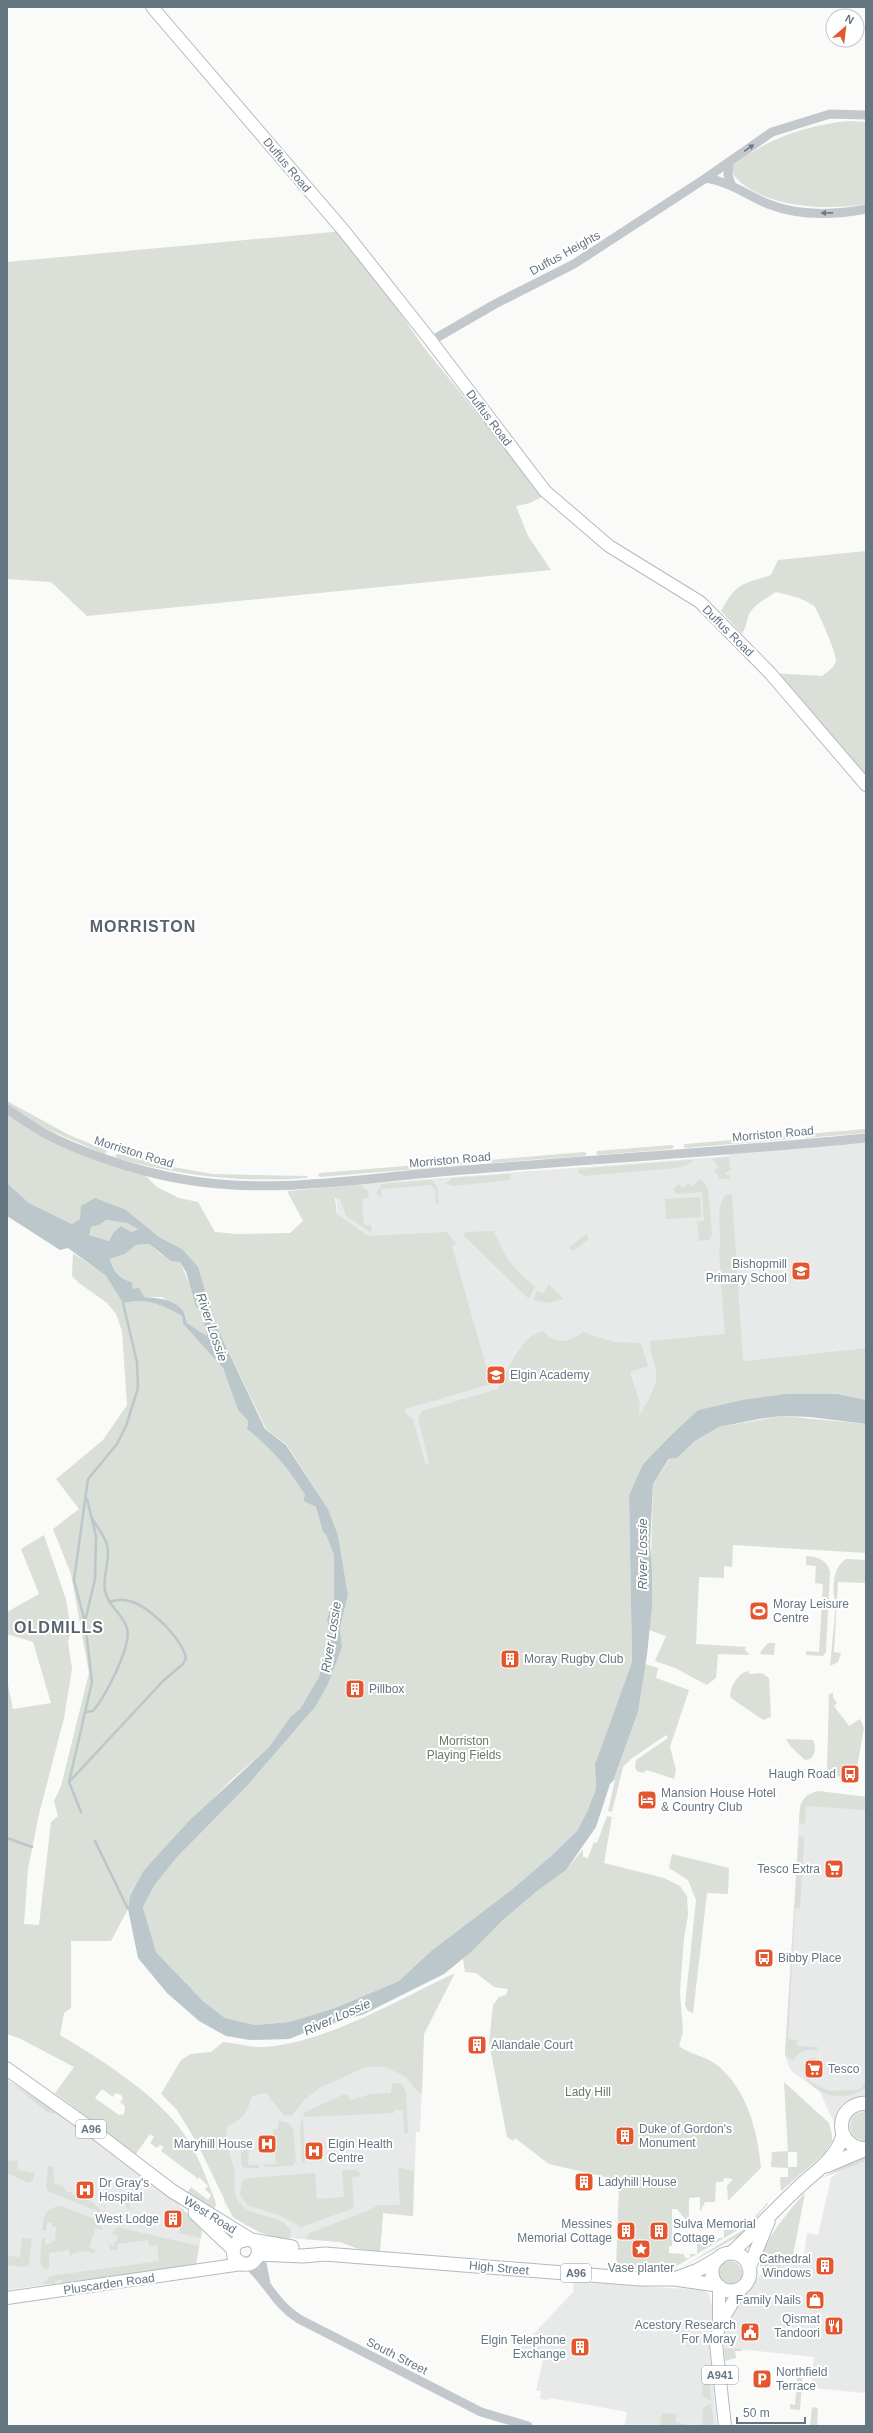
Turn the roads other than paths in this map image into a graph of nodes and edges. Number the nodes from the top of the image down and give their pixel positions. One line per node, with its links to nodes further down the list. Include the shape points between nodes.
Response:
1 (152, 7): 7 (main road, Duffus Road, via 344,231)
2 (866, 115): 3 (street, Duffus Heights, one-way to 2, via 772,132 830,114)
3 (729, 162): 4 (street, Duffus Heights); 5 (street, via 728,175)
4 (706, 178): 5 (street); 7 (street, Duffus Heights, via 574,264)
5 (731, 184): 6 (street, one-way to 5, via 848,213 805,213 769,204)
6 (866, 209)
7 (431, 340): 8 (main road, Duffus Road, via 545,491 609,546 700,602 770,673)
8 (866, 786)
9 (7, 1109): 10 (street, Morriston Road, via 44,1133 94,1154 182,1179 276,1185)
10 (866, 1138)
11 (7, 2069): 16 (highway, West Road / A96)
12 (866, 2103): 13 (highway, A96, via 857,2104 847,2112 842,2123)
13 (843, 2135): 14 (highway, A96, via 852,2146); 15 (highway, A96, via 840,2145)
14 (866, 2149): 15 (highway, A96)
15 (822, 2168): 17 (highway, A96, via 800,2185)
16 (172, 2191): 18 (highway, West Road / A96); 19 (highway, West Road / A96)
17 (770, 2217): 22 (highway, A96); 24 (highway, A96)
18 (250, 2239): 19 (highway, via 237,2242); 21 (highway, High Street / A96); 23 (highway, via 258,2246)
19 (233, 2250): 23 (highway, A96, via 234,2258); 25 (main road)
20 (280, 2254): 21 (highway, High Street / A96); 23 (highway, High Street / A96); 26 (street, via 268,2261)
21 (325, 2254): 27 (highway, High Street / A96, via 640,2279)
22 (725, 2256): 24 (highway, via 745,2259); 27 (highway, High Street / A96); 28 (highway, via 712,2271)
23 (251, 2260): 25 (main road, Pluscarden Road); 26 (street); 29 (street, South Street)
24 (750, 2268): 30 (highway, A96, via 749,2278)
25 (211, 2270): 31 (main road, Pluscarden Road)
26 (265, 2275): 29 (street)
27 (674, 2279): 28 (highway, High Street / A96)
28 (718, 2286): 30 (highway, A96, via 728,2291); 32 (main road, A941)
29 (267, 2288): 33 (street, South Street, via 288,2312 349,2346 481,2412)
30 (741, 2289): 32 (main road, A941)
31 (7, 2298)
32 (719, 2324): 34 (main road, A941, via 716,2344)
33 (528, 2426)
34 (725, 2426)

